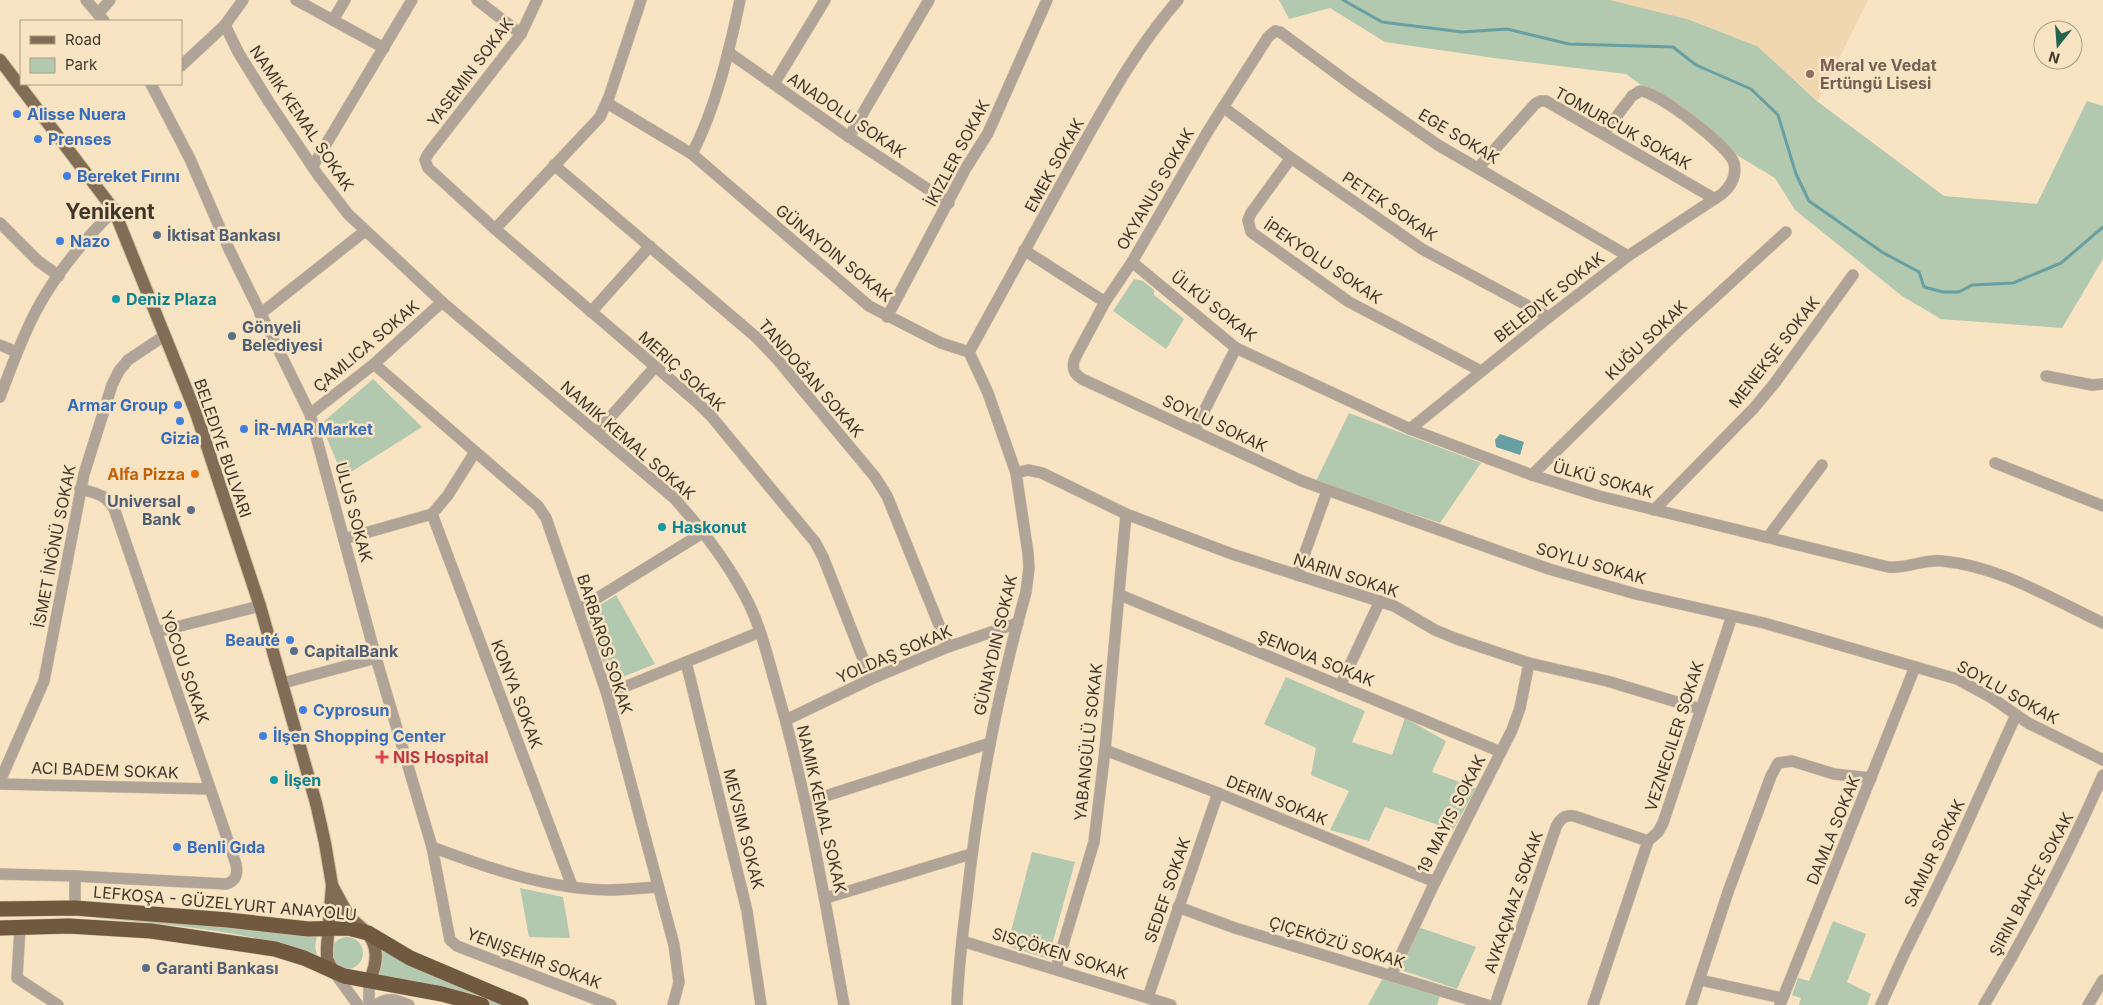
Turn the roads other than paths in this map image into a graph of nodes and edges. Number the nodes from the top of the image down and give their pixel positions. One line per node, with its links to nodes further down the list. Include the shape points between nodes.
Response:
1 (86, 0): 15 (street)
2 (110, 0): 15 (street)
3 (243, 0): 17 (street)
4 (296, 0): 16 (street)
5 (346, 0): 16 (street)
6 (412, 0): 20 (street)
7 (477, 0): 19 (street)
8 (537, 0): 19 (street, YASEMIN SOKAK)
9 (641, 0): 26 (street)
10 (740, 0): 21 (street)
11 (825, 0): 24 (street)
12 (929, 0): 29 (street)
13 (1047, 0): 37 (street, İKIZLER SOKAK, via 988,133)
14 (1178, 0): 44 (street, EMEK SOKAK, via 1155,26 1119,81)
15 (101, 18)
16 (333, 20): 20 (street)
17 (225, 25): 23 (street); 34 (street, via 254,78)
18 (1280, 32): 27 (street, OKYANUS SOKAK, via 1269,35); 35 (street, EGE SOKAK, via 1438,145)
19 (521, 34): 32 (street, YASEMIN SOKAK)
20 (384, 48): 34 (street)
21 (728, 52): 24 (street, ANADOLU SOKAK); 30 (street)
22 (0, 60): 38 (main road)
23 (182, 65)
24 (774, 84): 29 (street, ANADOLU SOKAK)
25 (156, 86): 52 (street, ULUS SOKAK)
26 (607, 103): 30 (street); 33 (street, via 596,122)
27 (1223, 107): 31 (street, PETEK SOKAK); 46 (street, OKYANUS SOKAK)
28 (1604, 133): 35 (street, TOMURCUK SOKAK, via 1549,102 1540,101); 36 (street, TOMURCUK SOKAK); 36 (street, BELEDIYE SOKAK, via 1634,94 1643,91 1653,94 1711,136 1732,159 1734,179)
29 (849, 137): 37 (street, ANADOLU SOKAK)
30 (692, 154): 53 (street, via 857,296)
31 (1291, 158): 54 (street, PETEK SOKAK, via 1422,249); 62 (street, İPEKYOLU SOKAK, via 1249,217 1251,232 1349,302)
32 (425, 160): 40 (street, MERIÇ SOKAK, via 428,168)
33 (554, 165): 40 (street); 43 (street, TANDOĞAN SOKAK)
34 (313, 166): 41 (street, via 338,202)
35 (1479, 167): 45 (street, EGE SOKAK)
36 (1715, 199): 45 (street, BELEDIYE SOKAK)
37 (949, 203): 53 (street, İKIZLER SOKAK)
38 (114, 210): 48 (street, via 89,235); 55 (main road)
39 (0, 223): 48 (street, via 38,261)
40 (495, 229): 51 (street, MERIÇ SOKAK)
41 (365, 231): 49 (street); 52 (street)
42 (1786, 232): 75 (street, KUĞU SOKAK, via 1678,331)
43 (650, 246): 51 (street); 95 (street, TANDOĞAN SOKAK, via 767,348 880,484)
44 (1024, 250): 50 (street); 59 (street, EMEK SOKAK)
45 (1628, 256): 54 (street, BELEDIYE SOKAK)
46 (1132, 262): 50 (street, OKYANUS SOKAK); 57 (street, ÜLKÜ SOKAK)
47 (1854, 275): 79 (street, MENEKŞE SOKAK, via 1753,409)
48 (59, 276): 58 (street, via 37,309)
49 (442, 302): 60 (street); 70 (street)
50 (1105, 302): 63 (street, OKYANUS SOKAK, via 1074,362)
51 (591, 312): 61 (street, MERIÇ SOKAK)
52 (260, 314): 67 (street, ULUS SOKAK)
53 (887, 317): 59 (street, via 940,343)
54 (1549, 317): 62 (street, BELEDIYE SOKAK)
55 (164, 336): 76 (street, İSMET İNÖNÜ SOKAK, via 132,355 119,371); 88 (main road, via 196,413)
56 (0, 345): 58 (street)
57 (1236, 348): 68 (street, ÜLKÜ SOKAK); 69 (street)
58 (17, 352): 66 (street)
59 (970, 352): 74 (street)
60 (374, 364): 67 (street); 71 (street, BARBAROS SOKAK)
61 (655, 367): 70 (street); 100 (street, MERIÇ SOKAK, via 704,410 811,535)
62 (1481, 371): 68 (street, BELEDIYE SOKAK)
63 (1076, 375): 69 (street, SOYLU SOKAK)
64 (2046, 376): 65 (street, via 2092,385)
65 (2103, 384)
66 (0, 398)
67 (310, 414): 84 (street, ULUS SOKAK)
68 (1410, 430): 75 (street, ÜLKÜ SOKAK)
69 (1194, 431): 77 (street, SOYLU SOKAK)
70 (597, 432): 82 (street, via 674,498)
71 (475, 452): 80 (street); 89 (street, BARBAROS SOKAK, via 542,512)
72 (1995, 463): 78 (street)
73 (1822, 466): 83 (street)
74 (1016, 473): 81 (street, NARIN SOKAK, via 1028,470 1042,473); 91 (street, via 1029,568)
75 (1532, 476): 79 (street, ÜLKÜ SOKAK)
76 (80, 489): 93 (street, YOCOU SOKAK, via 103,496 113,508); 113 (street, İSMET İNÖNÜ SOKAK, via 44,681)
77 (1327, 491): 85 (street); 90 (street, SOYLU SOKAK, via 1549,569 1636,594)
78 (2103, 506)
79 (1654, 510): 83 (street, ÜLKÜ SOKAK)
80 (432, 514): 84 (street); 124 (street, KONYA SOKAK)
81 (1126, 514): 85 (street, NARIN SOKAK); 86 (street, YABANGÜLÜ SOKAK)
82 (704, 532): 89 (street); 94 (street, via 745,596)
83 (1768, 537): 92 (street, ÜLKÜ SOKAK, via 1888,567 1928,561 1957,564 2015,581)
84 (344, 539): 96 (street, ULUS SOKAK)
85 (1298, 575): 87 (street, NARIN SOKAK)
86 (1120, 595): 102 (street, ŞENOVA SOKAK); 108 (street, YABANGÜLÜ SOKAK)
87 (1380, 601): 98 (street, NARIN SOKAK, via 1448,636); 102 (street)
88 (260, 606): 93 (street); 101 (main road)
89 (578, 610): 103 (street, BARBAROS SOKAK)
90 (1732, 616): 99 (street, SOYLU SOKAK); 104 (street, VEZNECILER SOKAK)
91 (1018, 623): 95 (street, YOLDAŞ SOKAK); 107 (street)
92 (2103, 623)
93 (156, 632): 114 (street, YOCOU SOKAK)
94 (760, 632): 97 (street); 106 (street)
95 (948, 647): 100 (street, YOLDAŞ SOKAK)
96 (376, 658): 101 (street); 118 (street, ULUS SOKAK)
97 (686, 662): 103 (street); 153 (street, MEVSIM SOKAK, via 747,911)
98 (1528, 663): 104 (street, NARIN SOKAK, via 1617,684); 109 (street, via 1516,721)
99 (1914, 667): 105 (street, SOYLU SOKAK, via 1965,682); 112 (street, DAMLA SOKAK)
100 (872, 679): 106 (street, YOLDAŞ SOKAK)
101 (283, 683): 123 (main road, via 318,811)
102 (1340, 686): 109 (street, ŞENOVA SOKAK)
103 (607, 694): 125 (street, BARBAROS SOKAK)
104 (1700, 709): 117 (street, VEZNECILER SOKAK, via 1663,823)
105 (2016, 715): 110 (street, SOYLU SOKAK); 161 (street, SAMUR SOKAK)
106 (786, 720): 116 (street)
107 (990, 743): 116 (street); 119 (street)
108 (1105, 750): 115 (street, DERIN SOKAK); 136 (street, YABANGÜLÜ SOKAK, via 1094,842)
109 (1500, 752): 122 (street)
110 (2103, 760)
111 (2103, 775): 162 (street, ŞIRIN BAHÇE SOKAK, via 2076,837)
112 (1871, 778): 139 (street, via 1834,774 1792,761 1778,764 1728,892); 143 (street, DAMLA SOKAK)
113 (0, 782): 114 (street)
114 (210, 789): 121 (street, YOCOU SOKAK, via 236,864 233,881 226,884)
115 (1218, 793): 122 (street, DERIN SOKAK); 127 (street, SEDEF SOKAK)
116 (807, 802): 126 (street)
117 (1648, 841): 158 (street, AVKAÇMAZ SOKAK, via 1574,816 1561,819); 159 (street, VEZNECILER SOKAK)
118 (432, 847): 124 (street, via 506,872); 134 (street, ULUS SOKAK)
119 (971, 854): 126 (street); 135 (street)
120 (0, 874): 121 (street)
121 (74, 876): 128 (street)
122 (1435, 882): 138 (street)
123 (332, 885): 132 (main road); 133 (main road, via 351,919)
124 (572, 886): 125 (street, via 608,890)
125 (658, 886): 152 (street, BARBAROS SOKAK, via 679,974)
126 (826, 898): 154 (street)
127 (1178, 907): 138 (street, ÇIÇEKÖZÜ SOKAK); 142 (street, SEDEF SOKAK)
128 (75, 908): 129 (highway, LEFKOŞA - GÜZELYURT ANAYOLU); 132 (highway, LEFKOŞA - GÜZELYURT ANAYOLU)
129 (0, 909)
130 (20, 927): 131 (highway); 137 (highway, via 124,929 233,942 275,949); 144 (street, via 18,978)
131 (0, 928)
132 (329, 929): 133 (highway, LEFKOŞA - GÜZELYURT ANAYOLU, via 348,928); 137 (main road, via 327,959)
133 (368, 933): 141 (main road, via 377,957); 150 (highway, LEFKOŞA - GÜZELYURT ANAYOLU, via 410,958)
134 (449, 938): 151 (street, YENIŞEHIR SOKAK, via 457,946)
135 (962, 941): 136 (street, SISÇÖKEN SOKAK); 155 (street)
136 (1056, 968): 142 (street, SISÇÖKEN SOKAK)
137 (333, 971): 141 (highway); 145 (street)
138 (1391, 976): 157 (street, ÇIÇEKÖZÜ SOKAK)
139 (1700, 980): 143 (street); 160 (street)
140 (2103, 980): 163 (street)
141 (369, 981): 146 (street); 149 (highway)
142 (1148, 997): 156 (street, SISÇÖKEN SOKAK)
143 (1781, 1002)
144 (58, 1005)
145 (358, 1005)
146 (369, 1005)
147 (376, 1005): 148 (street, via 391,999)
148 (409, 1005)
149 (482, 1005)
150 (521, 1005)
151 (611, 1005)
152 (673, 1005)
153 (761, 1005)
154 (844, 1005)
155 (956, 1005)
156 (1171, 1005)
157 (1487, 1005)
158 (1495, 1005)
159 (1593, 1005)
160 (1690, 1005)
161 (1881, 1005)
162 (1984, 1005)
163 (2088, 1005)

